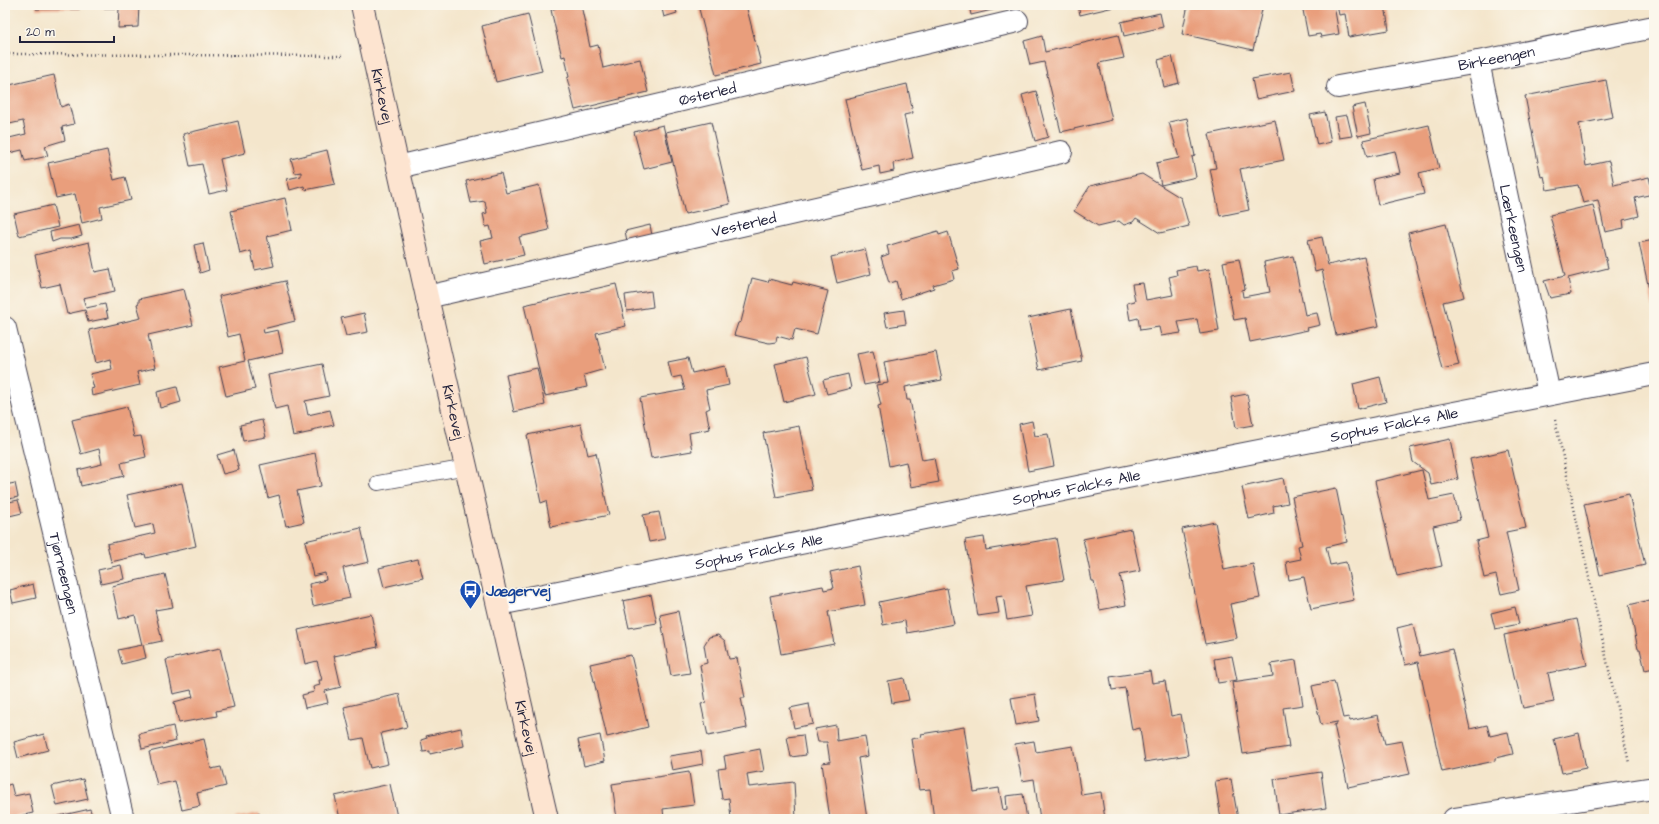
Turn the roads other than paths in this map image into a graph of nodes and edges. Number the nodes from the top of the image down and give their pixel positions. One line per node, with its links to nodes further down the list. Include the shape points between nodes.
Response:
1 (362, 5): 7 (main road, Kirkevej)
2 (1017, 22): 7 (street, Østerled)
3 (1654, 27): 4 (street, Birkeengen)
4 (1478, 62): 5 (street, Birkeengen); 11 (street, Lærkeengen)
5 (1338, 87)
6 (1061, 152): 8 (street, Vesterled)
7 (398, 167): 8 (main road, Kirkevej)
8 (427, 297): 12 (main road, Kirkevej)
9 (5, 328): 16 (street, Tjørneengen)
10 (1654, 374): 11 (street, Sophus Falcks Alle)
11 (1549, 394): 14 (street, Sophus Falcks Alle)
12 (467, 467): 13 (lane); 14 (main road, Kirkevej)
13 (378, 483)
14 (499, 604): 17 (main road, Kirkevej)
15 (1645, 789): 18 (street)
16 (123, 819)
17 (548, 819)
18 (1454, 819)

